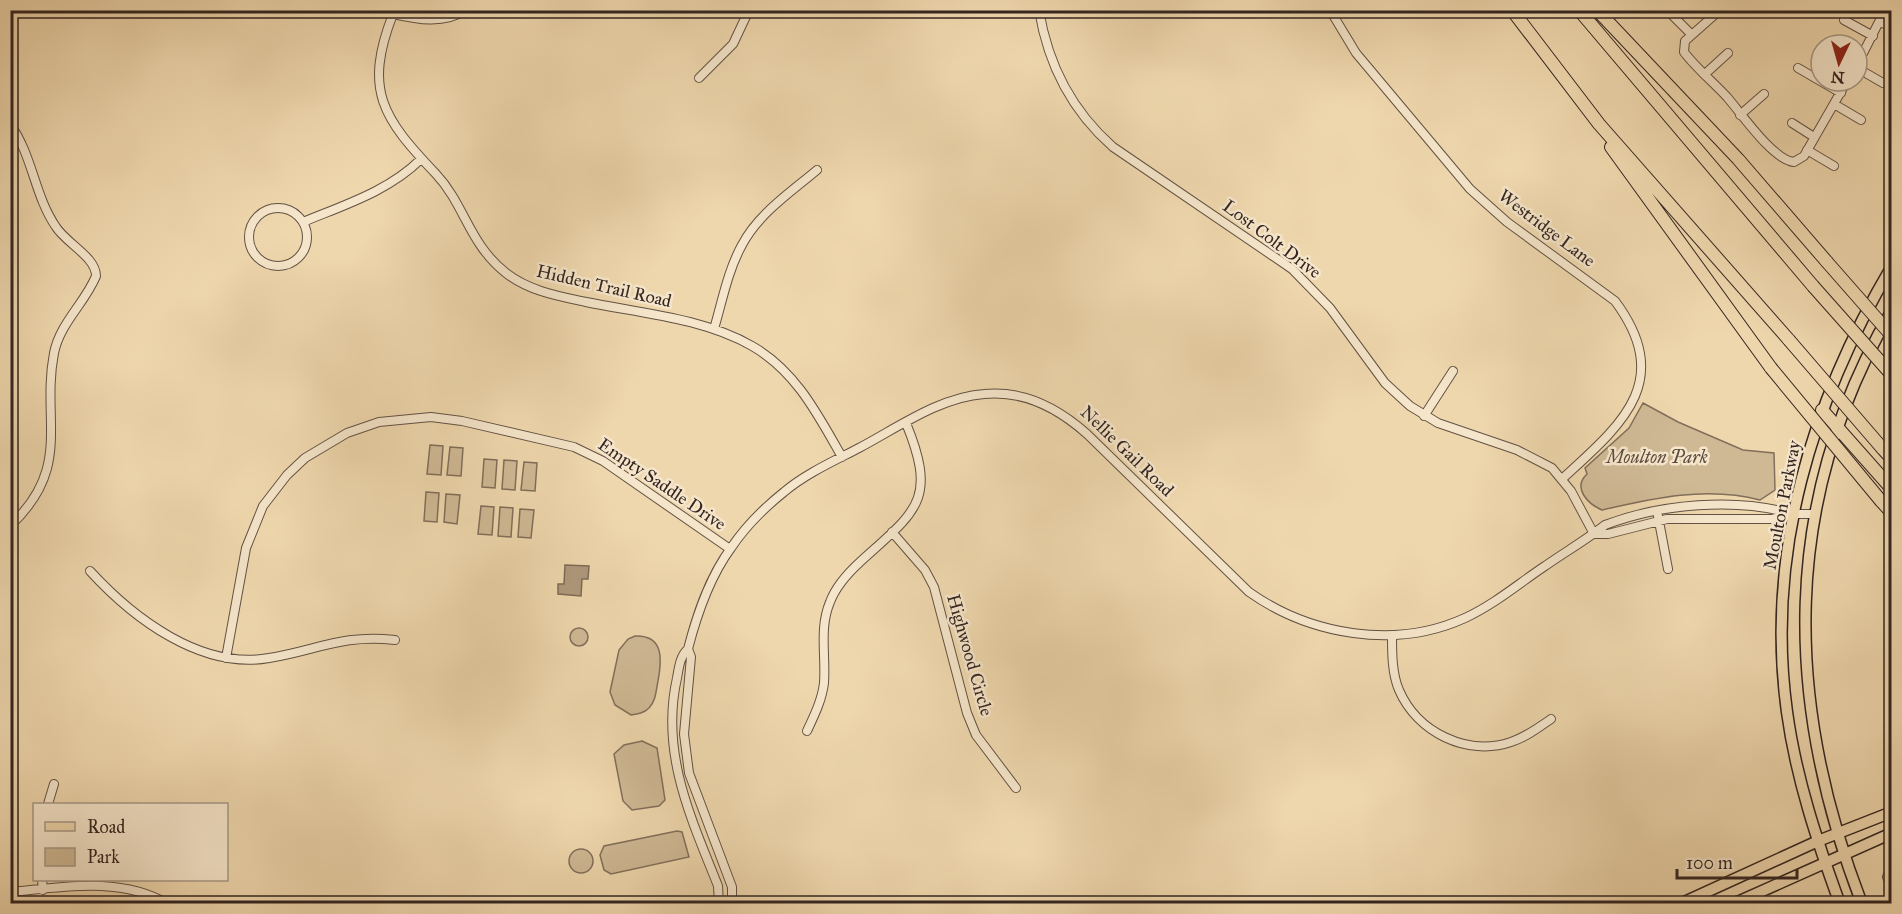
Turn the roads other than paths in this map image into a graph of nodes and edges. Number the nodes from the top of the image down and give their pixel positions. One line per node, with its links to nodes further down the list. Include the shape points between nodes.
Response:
1 (465, 10): 10 (street, via 436,20 412,19)
2 (749, 10): 23 (street, via 733,44)
3 (1039, 10): 46 (street, Lost Colt Drive, via 1058,76 1068,97 1095,131 1292,269 1330,308 1385,383)
4 (1330, 10): 51 (street, Westridge Lane, via 1356,53 1470,189 1507,222 1615,301 1628,318 1638,340 1640,360 1635,397 1624,419)
5 (1512, 10): 32 (highway)
6 (1579, 10): 44 (highway, bridge)
7 (1597, 10): 42 (highway, bridge, via 1738,159)
8 (1720, 10): 15 (street)
9 (1885, 10): 13 (street)
10 (390, 12): 35 (street, Hidden Trail Road, via 380,52 380,92 393,124)
11 (1670, 13): 15 (street)
12 (1844, 20): 16 (street)
13 (1880, 22): 14 (street); 16 (street)
14 (1892, 27)
15 (1691, 34): 20 (street, via 1685,41 1684,52)
16 (1873, 36): 17 (street)
17 (1869, 44)
18 (1728, 53): 20 (street)
19 (1798, 68): 21 (street)
20 (1705, 74): 28 (street)
21 (1809, 74)
22 (1869, 74): 24 (street)
23 (699, 78)
24 (1883, 83)
25 (1841, 93): 27 (street)
26 (1764, 94): 28 (street)
27 (1834, 104): 29 (street); 33 (street)
28 (1740, 115): 34 (street, via 1784,159 1800,160)
29 (1861, 120)
30 (1792, 123): 33 (street)
31 (10, 124): 58 (street, via 29,157 56,228 96,270 93,283 70,316 54,351 53,428 44,478 29,506)
32 (1599, 124): 50 (highway, bridge); 54 (highway, bridge, via 1614,151 1771,368)
33 (1814, 137): 34 (street)
34 (1807, 150): 36 (street)
35 (421, 159): 38 (street, via 383,188); 41 (street, Hidden Trail Road, via 445,186 478,246 517,280 555,295)
36 (1834, 166)
37 (817, 170): 41 (street, via 773,207 742,244)
38 (303, 222): 38 (street, via 286,209 264,212 250,229 253,251 270,265 292,262 306,244)
39 (1892, 266): 45 (main road, Moulton Parkway)
40 (1892, 310): 48 (main road, Moulton Parkway, via 1860,367)
41 (714, 329): 49 (street, Hidden Trail Road, via 752,346 793,379)
42 (1892, 336)
43 (1453, 371): 46 (street)
44 (1892, 375)
45 (1822, 410): 48 (highway); 55 (main road, Moulton Parkway)
46 (1424, 416): 51 (street, Lost Colt Drive, via 1455,431 1535,457)
47 (906, 423): 49 (street, Nellie Gail Road); 59 (street, via 919,454 921,482 912,511); 64 (street, Nellie Gail Road, via 950,402 983,394 1014,395 1050,406 1087,434 1231,576 1265,603 1322,627 1354,634)
48 (1836, 426): 52 (highway); 56 (main road, Moulton Parkway)
49 (842, 457): 61 (street, Nellie Gail Road, via 785,490)
50 (1892, 459)
51 (1562, 479): 60 (street, Lost Colt Drive)
52 (1892, 489)
53 (1657, 510): 55 (street, Nellie Gail Road, via 1717,506 1774,508); 57 (street); 60 (street, Nellie Gail Road, via 1613,522)
54 (1892, 513)
55 (1793, 514): 56 (street, Nellie Gail Road); 57 (street, Nellie Gail Road, via 1772,519); 76 (main road, Moulton Parkway, via 1782,589 1784,685 1802,791)
56 (1813, 514): 74 (main road, Moulton Parkway, via 1805,603 1807,671 1820,767)
57 (1659, 520): 60 (street, Nellie Gail Road); 62 (street)
58 (10, 526)
59 (892, 532): 69 (street, via 854,567 831,598 823,630 823,686); 71 (street, Highwood Circle, via 925,570 934,587 967,713 976,735)
60 (1594, 534): 64 (street, Nellie Gail Road, via 1481,610 1445,626)
61 (730, 549): 66 (street, Nellie Gail Road, via 711,584); 67 (street, Empty Saddle Drive, via 603,461 574,447 431,417 379,422 347,433 304,458 263,506 246,548)
62 (1668, 569)
63 (90, 571): 67 (street, via 123,604 176,639)
64 (1392, 635): 68 (street, via 1398,688 1412,713 1440,735 1457,742 1493,746 1529,734)
65 (395, 640): 67 (street, via 339,640 268,658)
66 (688, 649): 85 (street, Nellie Gail Road, via 683,653 673,694 671,733 676,772 718,886); 86 (street, Nellie Gail Road, via 691,657 684,734 689,773 732,887)
67 (226, 658)
68 (1551, 719)
69 (807, 731)
70 (54, 784): 72 (street)
71 (1016, 788)
72 (48, 803)
73 (1892, 812): 74 (main road)
74 (1837, 833): 76 (main road); 77 (main road, Moulton Parkway)
75 (1892, 833): 77 (main road)
76 (1818, 841): 78 (main road, Moulton Parkway); 87 (main road)
77 (1844, 854): 78 (main road); 90 (main road, Moulton Parkway)
78 (1825, 863): 88 (main road); 89 (main road, Moulton Parkway)
79 (1889, 870): 81 (street)
80 (42, 881): 82 (street)
81 (1892, 888)
82 (43, 890): 83 (street); 84 (street, via 129,887)
83 (10, 892)
84 (168, 903)
85 (719, 903)
86 (732, 903)
87 (1680, 903)
88 (1733, 903)
89 (1840, 903)
90 (1862, 903)

